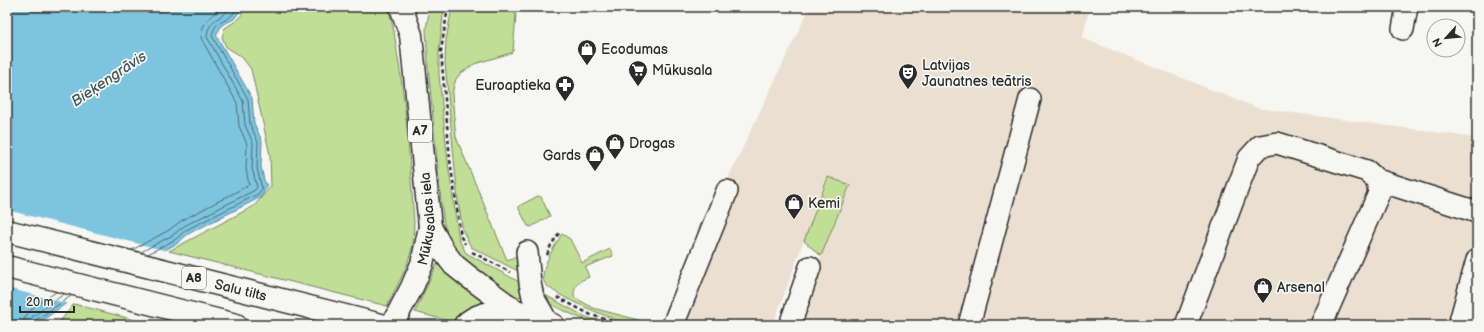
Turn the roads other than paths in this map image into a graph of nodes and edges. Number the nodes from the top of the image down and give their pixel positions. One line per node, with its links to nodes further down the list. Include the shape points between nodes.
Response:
1 (401, 7): 5 (highway, Mūkusalas iela)
2 (418, 7): 5 (highway, Mūkusalas iela / A7)
3 (1407, 7): 4 (lane)
4 (1403, 29)
5 (411, 35): 10 (highway, Mūkusalas iela / A7)
6 (1030, 99): 24 (lane)
7 (1377, 180): 9 (lane); 25 (lane, via 1367,171 1277,143 1260,146 1249,158); 26 (lane, via 1379,193)
8 (727, 191): 22 (lane)
9 (1477, 212)
10 (430, 226): 16 (highway, via 454,265); 20 (highway, Mūkusalas iela / A7, via 422,264)
11 (7, 230): 19 (highway, Salu tilts / A8)
12 (527, 252): 17 (lane, via 533,297)
13 (1477, 260): 27 (lane)
14 (7, 267): 18 (highway)
15 (810, 267): 23 (lane)
16 (514, 310): 17 (highway); 21 (highway, via 487,313)
17 (551, 324)
18 (236, 325)
19 (381, 325)
20 (392, 325)
21 (465, 325)
22 (673, 325)
23 (790, 325)
24 (969, 325)
25 (1186, 325)
26 (1322, 325)
27 (1459, 325)

